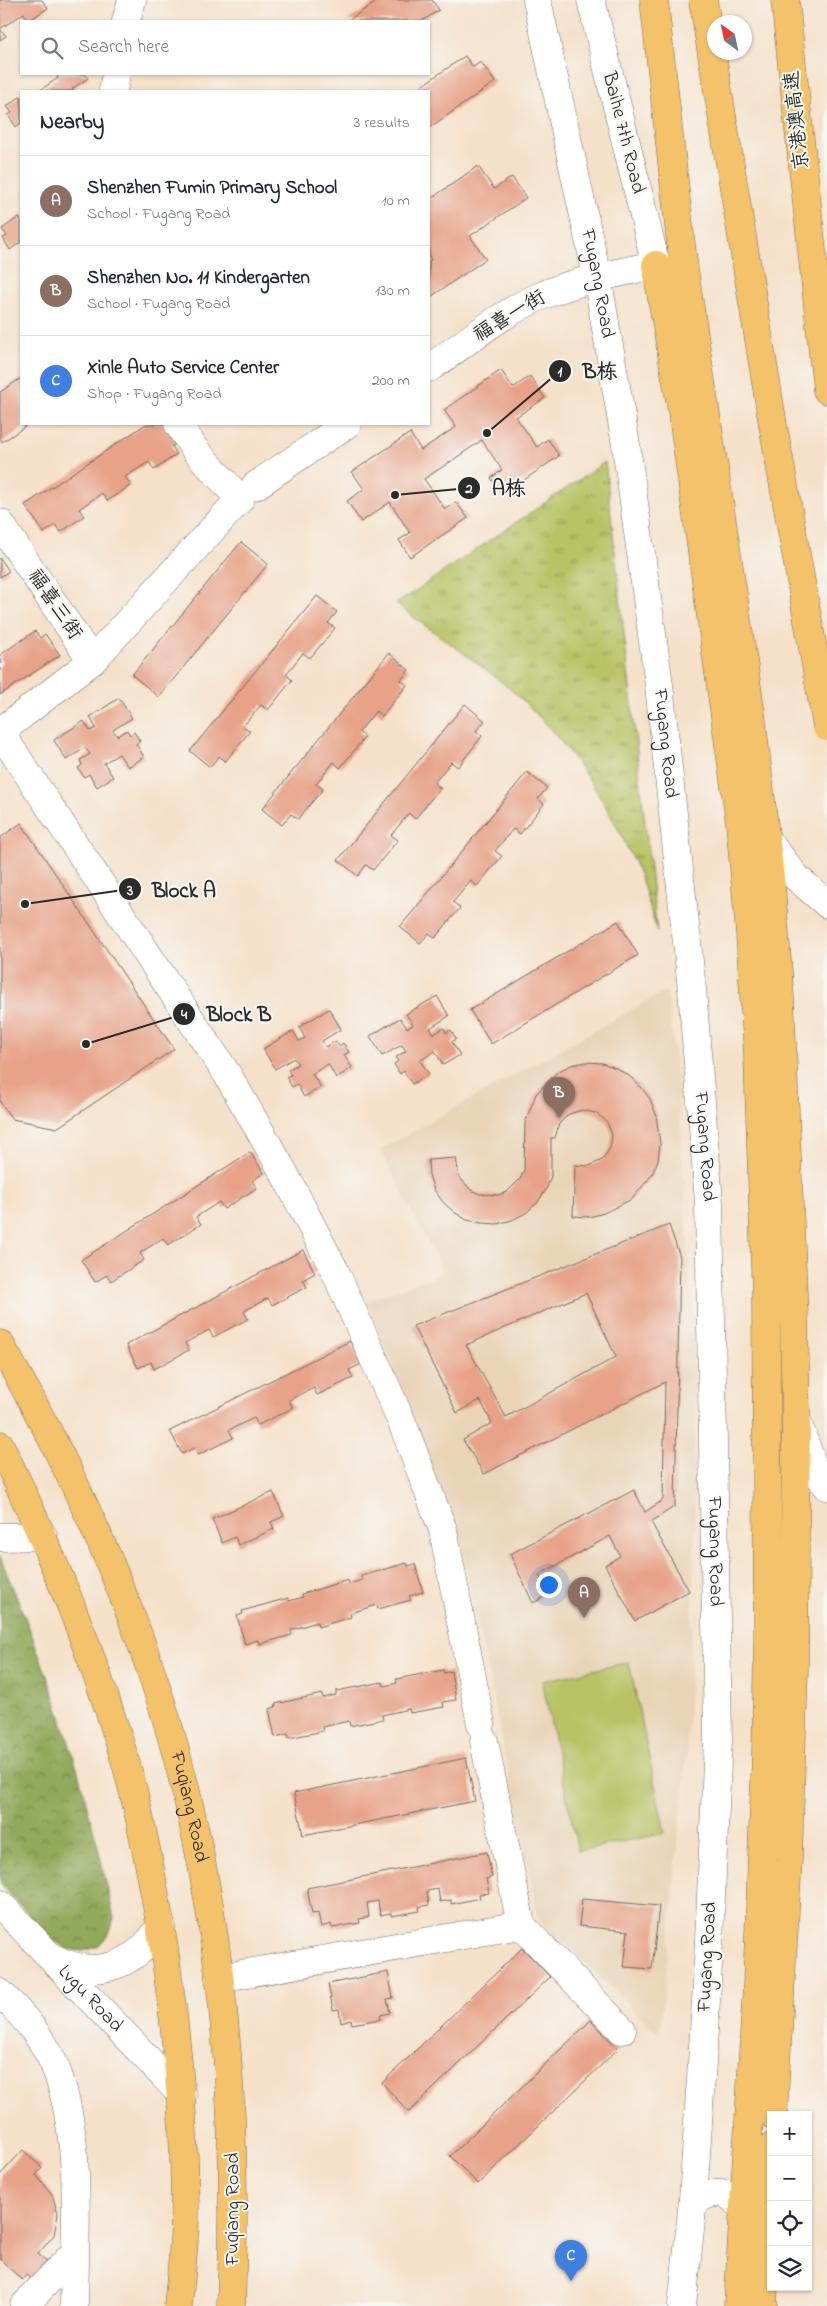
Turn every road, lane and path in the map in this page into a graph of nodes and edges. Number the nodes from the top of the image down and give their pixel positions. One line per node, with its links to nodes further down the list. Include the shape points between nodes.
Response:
1 (132, 0): 7 (street)
2 (537, 0): 11 (street, Fugang Road)
3 (590, 0): 10 (street, Baihe 7th Road)
4 (654, 0): 21 (main road, via 683,262 751,714)
5 (703, 0): 19 (main road, bridge)
6 (785, 0): 13 (main road, 京港澳高速)
7 (126, 20)
8 (116, 75): 9 (street)
9 (114, 90)
10 (656, 265): 11 (street, 福喜一街); 40 (main road, via 683,417 740,823 758,1056 766,1297 768,1647 757,1985)
11 (597, 276): 12 (street, 福喜一街, via 542,295 519,307); 39 (street, Fugang Road, via 626,445 658,685 692,989 709,1202 718,1740 708,1985)
12 (430, 367)
13 (827, 390)
14 (179, 425): 16 (street, via 196,451)
15 (346, 425): 16 (street)
16 (248, 492): 18 (street)
17 (0, 523): 18 (street, 福喜三街)
18 (92, 661): 20 (street)
19 (827, 727)
20 (0, 732): 31 (street, via 226,1074 283,1171 335,1271 403,1425 443,1530)
21 (765, 838): 22 (street, via 797,878); 24 (main road, via 780,998)
22 (827, 904)
23 (0, 1344): 33 (main road, Fuqiang Road, via 97,1532 152,1675 195,1832)
24 (796, 1418): 26 (street, via 814,1469); 37 (main road, via 792,1767)
25 (0, 1445): 27 (main road)
26 (827, 1486)
27 (43, 1536): 28 (street); 30 (main road, via 84,1634 121,1746)
28 (0, 1537)
29 (0, 1904): 32 (street, Lvgu Road)
30 (161, 1925): 32 (street, via 151,1941 121,1964 85,1969 66,1965); 36 (main road)
31 (521, 1925): 33 (street); 35 (street)
32 (50, 1956): 36 (street, Lvgu Road)
33 (219, 1978): 45 (main road, Fuqiang Road, via 232,2137)
34 (0, 1993): 41 (street, via 36,2033 56,2068 71,2124)
35 (622, 2030)
36 (182, 2095): 44 (main road, via 185,2214)
37 (773, 2111)
38 (771, 2156): 48 (main road)
39 (693, 2200): 40 (street, via 714,2192 731,2195); 46 (street, Fugang Road)
40 (743, 2208): 47 (main road)
41 (74, 2253): 42 (street); 43 (street)
42 (24, 2306)
43 (74, 2306)
44 (178, 2306)
45 (231, 2306)
46 (682, 2306)
47 (738, 2306)
48 (763, 2306)

